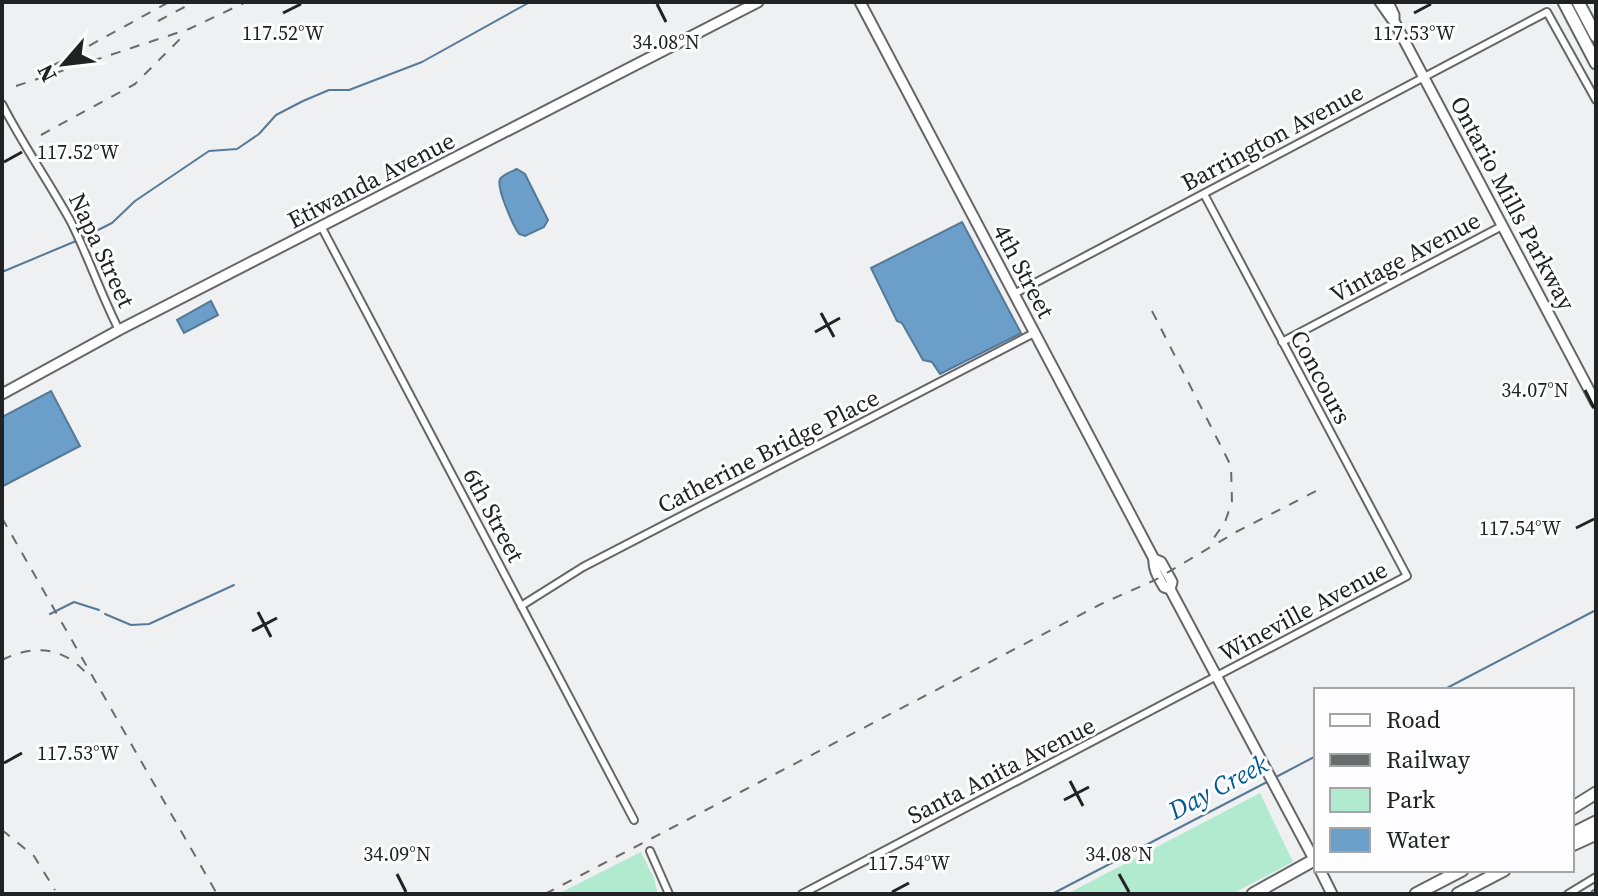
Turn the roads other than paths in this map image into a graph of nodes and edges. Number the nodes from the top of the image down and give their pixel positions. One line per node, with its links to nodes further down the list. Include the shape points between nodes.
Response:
1 (758, 2): 15 (main road, Etiwanda Avenue)
2 (860, 2): 16 (main road, 4th Street)
3 (1380, 2): 7 (main road, Ontario Mills Parkway)
4 (1388, 2): 7 (main road, Ontario Mills Parkway)
5 (1564, 2): 9 (highway)
6 (1578, 2): 8 (highway)
7 (1394, 21): 10 (main road, Ontario Mills Parkway)
8 (1596, 36)
9 (1596, 63)
10 (1424, 78): 11 (street, Barrington Avenue, via 1547,12); 13 (street, Barrington Avenue); 14 (main road, Ontario Mills Parkway)
11 (1596, 100)
12 (2, 104): 17 (street, Napa Street, via 73,226)
13 (1204, 194): 16 (street, Barrington Avenue); 19 (street, Concours)
14 (1502, 226): 19 (street, Vintage Avenue); 21 (main road, Ontario Mills Parkway)
15 (322, 228): 17 (main road, Etiwanda Avenue); 23 (street, 6th Street)
16 (1014, 294): 18 (main road, 4th Street)
17 (119, 330): 20 (main road, Etiwanda Avenue)
18 (1034, 333): 23 (street, Catherine Bridge Place, via 585,566); 24 (main road, 4th Street, via 1154,559 1172,582 1170,589)
19 (1282, 342): 22 (street, Concours)
20 (2, 394)
21 (1596, 403)
22 (1407, 576): 24 (street, Wineville Avenue)
23 (521, 606): 29 (street, 6th Street)
24 (1217, 678): 35 (main road, 4th Street); 43 (street, Santa Anita Avenue)
25 (1596, 793): 27 (highway)
26 (1596, 801): 28 (highway)
27 (1574, 810)
28 (1574, 810)
29 (634, 820)
30 (1596, 822): 31 (highway)
31 (1574, 833)
32 (1596, 834): 33 (highway)
33 (1574, 844)
34 (650, 851): 42 (street)
35 (1314, 861)
36 (1314, 866): 44 (highway)
37 (1314, 866): 45 (highway)
38 (1320, 872): 46 (main road, 4th Street)
39 (1458, 872): 47 (highway)
40 (1500, 872): 48 (highway)
41 (1596, 877): 49 (street)
42 (669, 894)
43 (802, 894)
44 (1253, 894)
45 (1267, 894)
46 (1332, 894)
47 (1416, 894)
48 (1458, 894)
49 (1568, 894)

